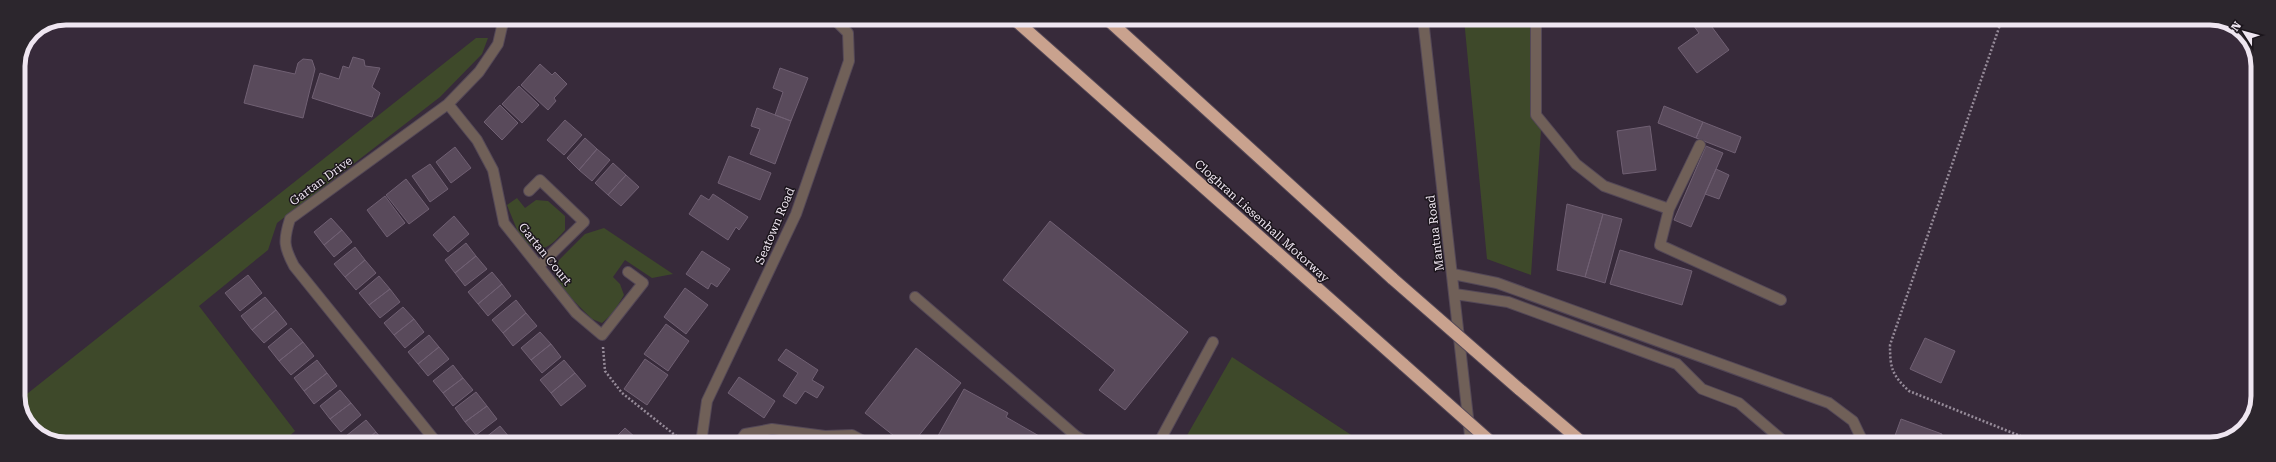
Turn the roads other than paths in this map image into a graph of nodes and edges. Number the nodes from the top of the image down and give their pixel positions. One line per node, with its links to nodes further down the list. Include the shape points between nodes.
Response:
1 (502, 25): 7 (street, Gartan Drive, via 498,44 479,72)
2 (841, 25): 19 (street, Seatown Road, via 848,33 849,61 796,214 707,401)
3 (1021, 25): 25 (highway, Cloghran Lissenhall Motorway, bridge)
4 (1114, 25): 26 (highway, bridge, via 1393,279)
5 (1424, 25): 13 (street, Mantua Road)
6 (1536, 25): 10 (street, via 1536,115 1576,164 1604,186)
7 (448, 104): 11 (street, Gartan Court, via 477,140 493,170 504,223); 18 (street, Gartan Drive, via 290,220 285,235 285,249 294,266)
8 (1700, 145): 10 (street)
9 (529, 191): 11 (street, via 540,180 584,222)
10 (1669, 209): 16 (street, via 1660,245)
11 (539, 266): 12 (street, Gartan Court, via 576,313 602,335 643,283)
12 (628, 272)
13 (1453, 274): 14 (street, Mantua Road); 28 (street, via 1497,283 1829,403 1853,421)
14 (1455, 294): 24 (street, Mantua Road); 27 (street, via 1508,302 1677,364 1702,389 1739,403)
15 (916, 296): 22 (street)
16 (1781, 300)
17 (1213, 342): 23 (street)
18 (432, 437)
19 (702, 437)
20 (743, 437): 21 (street, via 745,434 772,429)
21 (856, 437)
22 (1078, 437)
23 (1162, 437)
24 (1471, 437)
25 (1485, 437)
26 (1576, 437)
27 (1779, 437)
28 (1861, 437)

